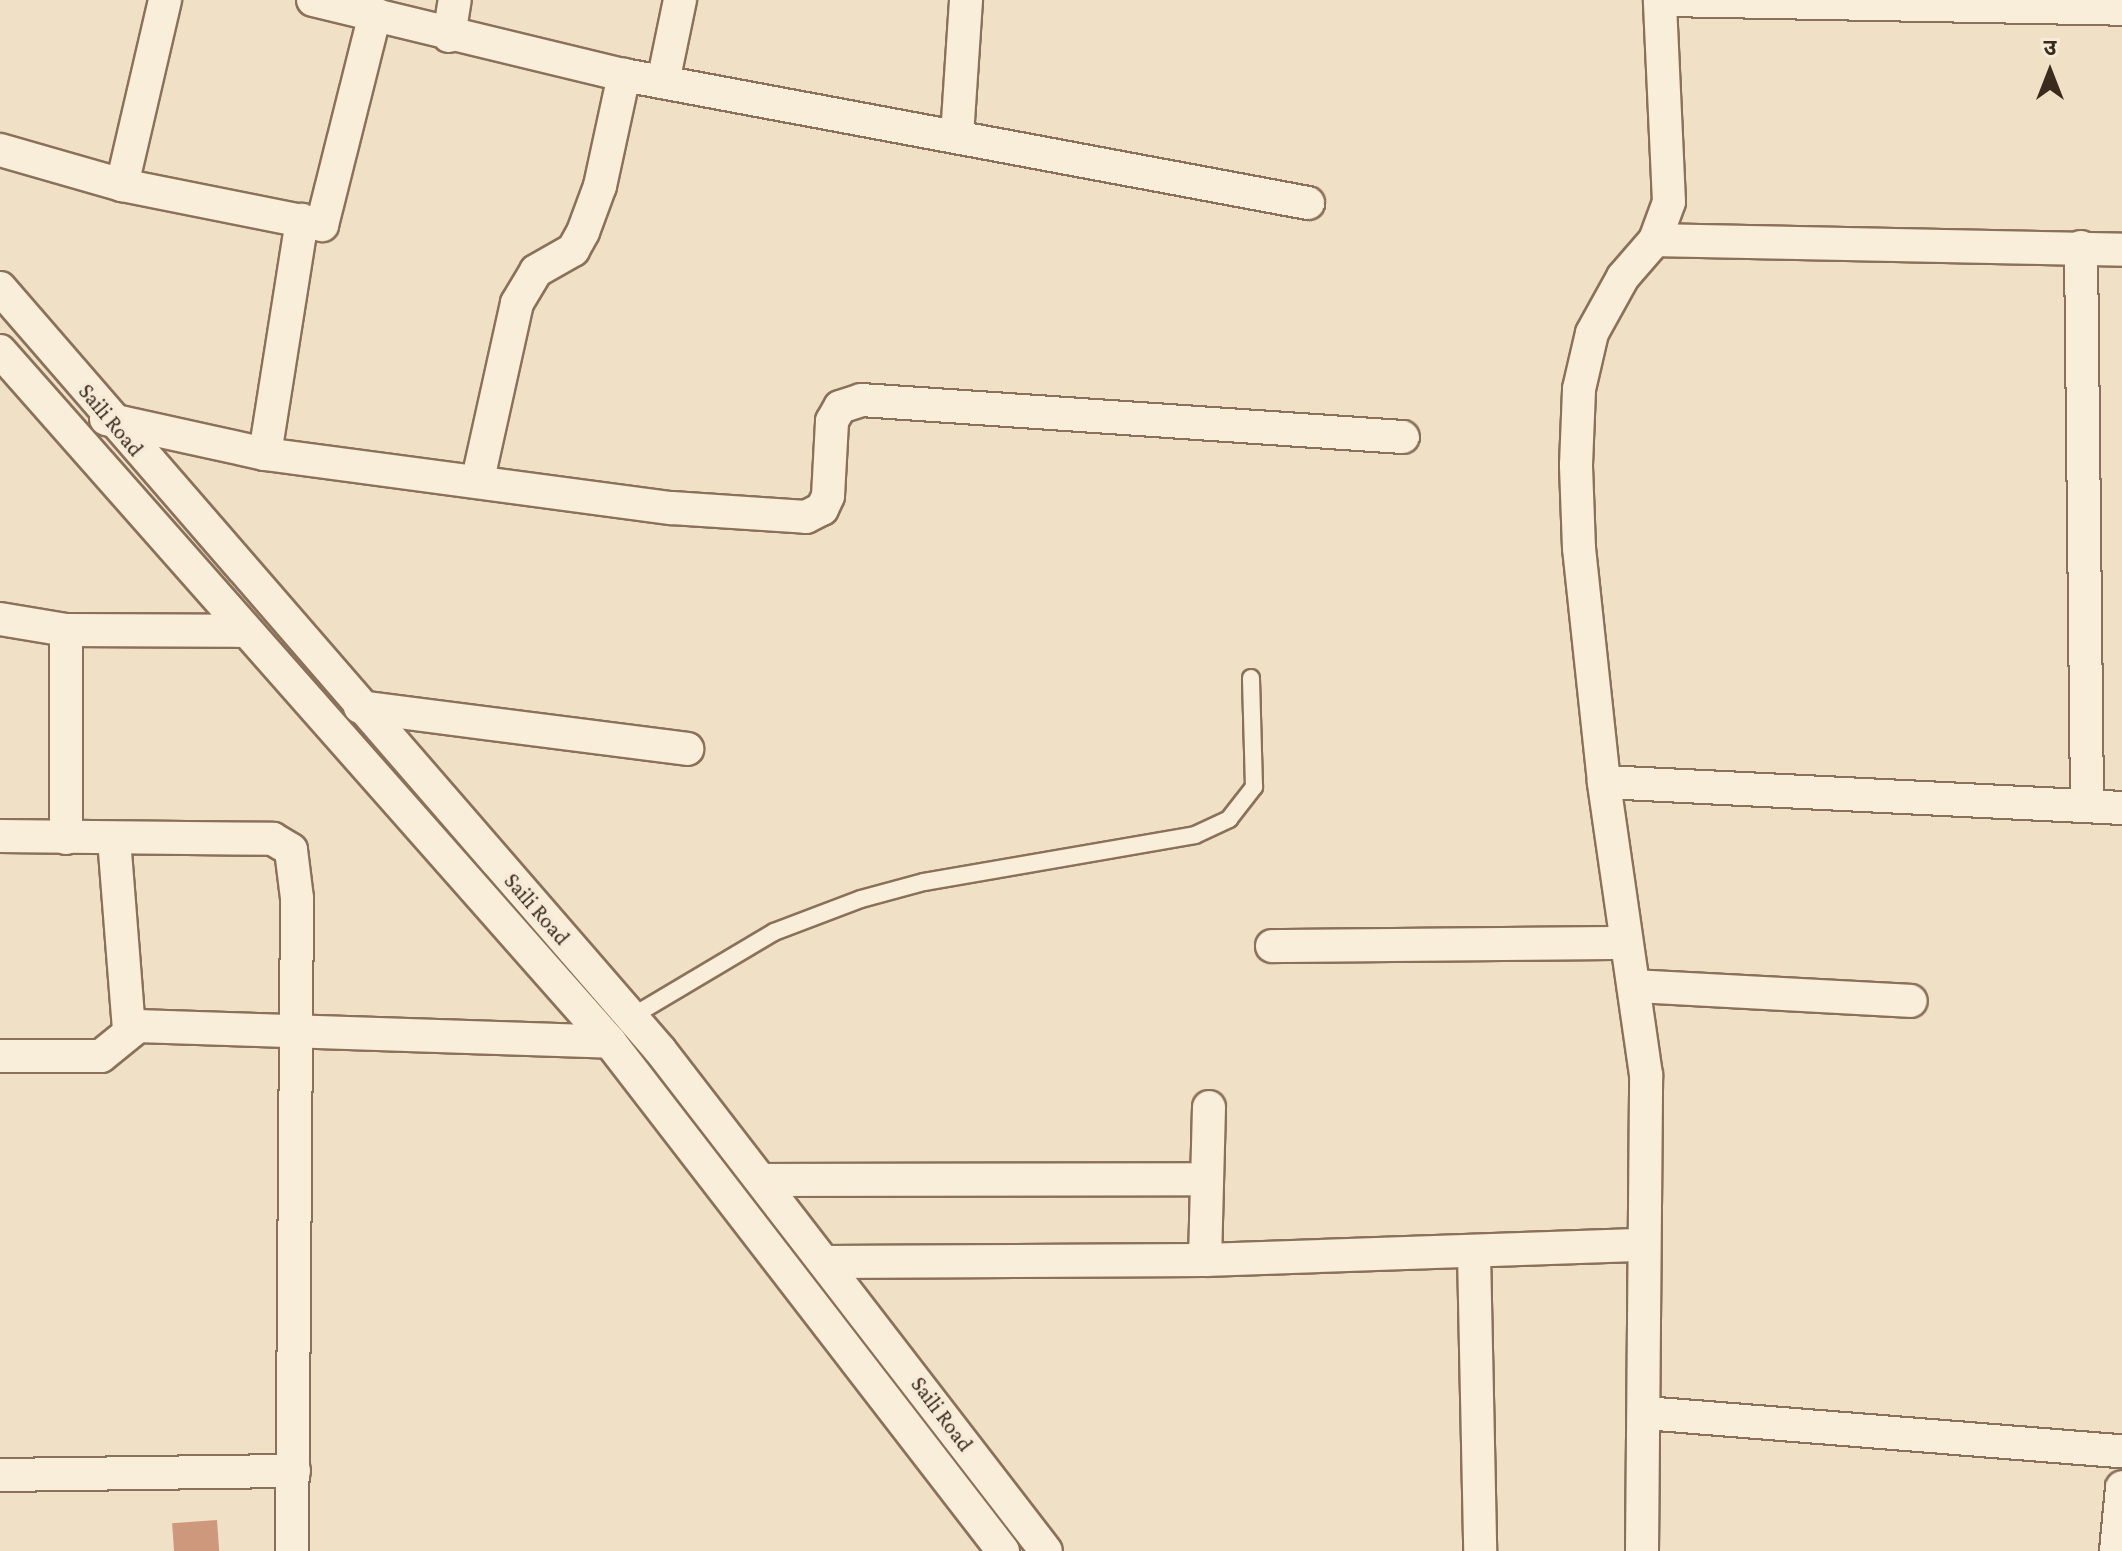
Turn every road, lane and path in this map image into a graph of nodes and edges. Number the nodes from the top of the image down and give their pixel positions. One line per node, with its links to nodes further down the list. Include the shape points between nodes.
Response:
1 (165, 0): 15 (street)
2 (313, 0): 9 (street)
3 (455, 0): 10 (street)
4 (680, 0): 12 (street)
5 (966, 0): 13 (street)
6 (1660, 0): 18 (street, via 1669,202)
7 (1667, 0): 8 (street)
8 (2122, 9)
9 (375, 14): 10 (street); 17 (street, via 322,225)
10 (449, 36): 11 (street)
11 (624, 75): 12 (street); 27 (street, via 600,186 583,232 573,250 536,271 517,303)
12 (663, 82): 13 (street)
13 (957, 136): 16 (street)
14 (0, 150): 15 (street)
15 (122, 185): 17 (street)
16 (1308, 203)
17 (302, 220): 26 (street)
18 (1655, 240): 19 (street); 34 (street, via 1623,277 1599,318 1579,389 1579,548)
19 (2081, 247): 20 (street); 35 (street)
20 (2122, 250)
21 (0, 288): 23 (street, Saili Road)
22 (0, 351): 24 (street)
23 (109, 417): 24 (street); 26 (street); 32 (street, Saili Road)
24 (69, 431): 30 (street)
25 (1403, 437): 27 (street, via 861,400 840,407 832,421 828,496 822,509 806,517 672,508)
26 (265, 454): 27 (street)
27 (478, 479)
28 (0, 619): 29 (street)
29 (66, 630): 30 (street); 38 (street)
30 (244, 631): 47 (street)
31 (1251, 678): 44 (lane, via 1254,787 1229,819 1195,835 924,882 861,899 774,932)
32 (360, 707): 33 (street); 44 (street, Saili Road)
33 (687, 749)
34 (1604, 782): 35 (street); 40 (street)
35 (2087, 804): 36 (street)
36 (2122, 808)
37 (0, 836): 38 (street)
38 (66, 838): 39 (street)
39 (114, 839): 45 (street); 46 (street, via 273,839 285,844 294,860 297,898)
40 (1624, 943): 41 (street); 42 (street)
41 (1272, 946)
42 (1634, 986): 43 (street); 52 (street, via 1646,1075)
43 (1911, 1001)
44 (631, 1017): 51 (street, Saili Road)
45 (129, 1029): 46 (street); 48 (street, via 101,1056)
46 (296, 1029): 47 (street); 58 (street)
47 (610, 1042): 62 (street)
48 (0, 1056)
49 (1209, 1107): 50 (street)
50 (1206, 1179): 51 (street); 54 (street)
51 (763, 1180): 55 (street, Saili Road)
52 (1644, 1245): 53 (street); 56 (street)
53 (1474, 1253): 54 (street); 64 (street)
54 (1205, 1260): 55 (street)
55 (826, 1262): 63 (street, Saili Road)
56 (1645, 1413): 57 (street); 65 (street)
57 (2122, 1451)
58 (294, 1471): 59 (street); 61 (street)
59 (0, 1475)
60 (2122, 1487): 66 (street)
61 (292, 1551)
62 (1003, 1551)
63 (1046, 1551)
64 (1480, 1551)
65 (1642, 1551)
66 (2116, 1551)

